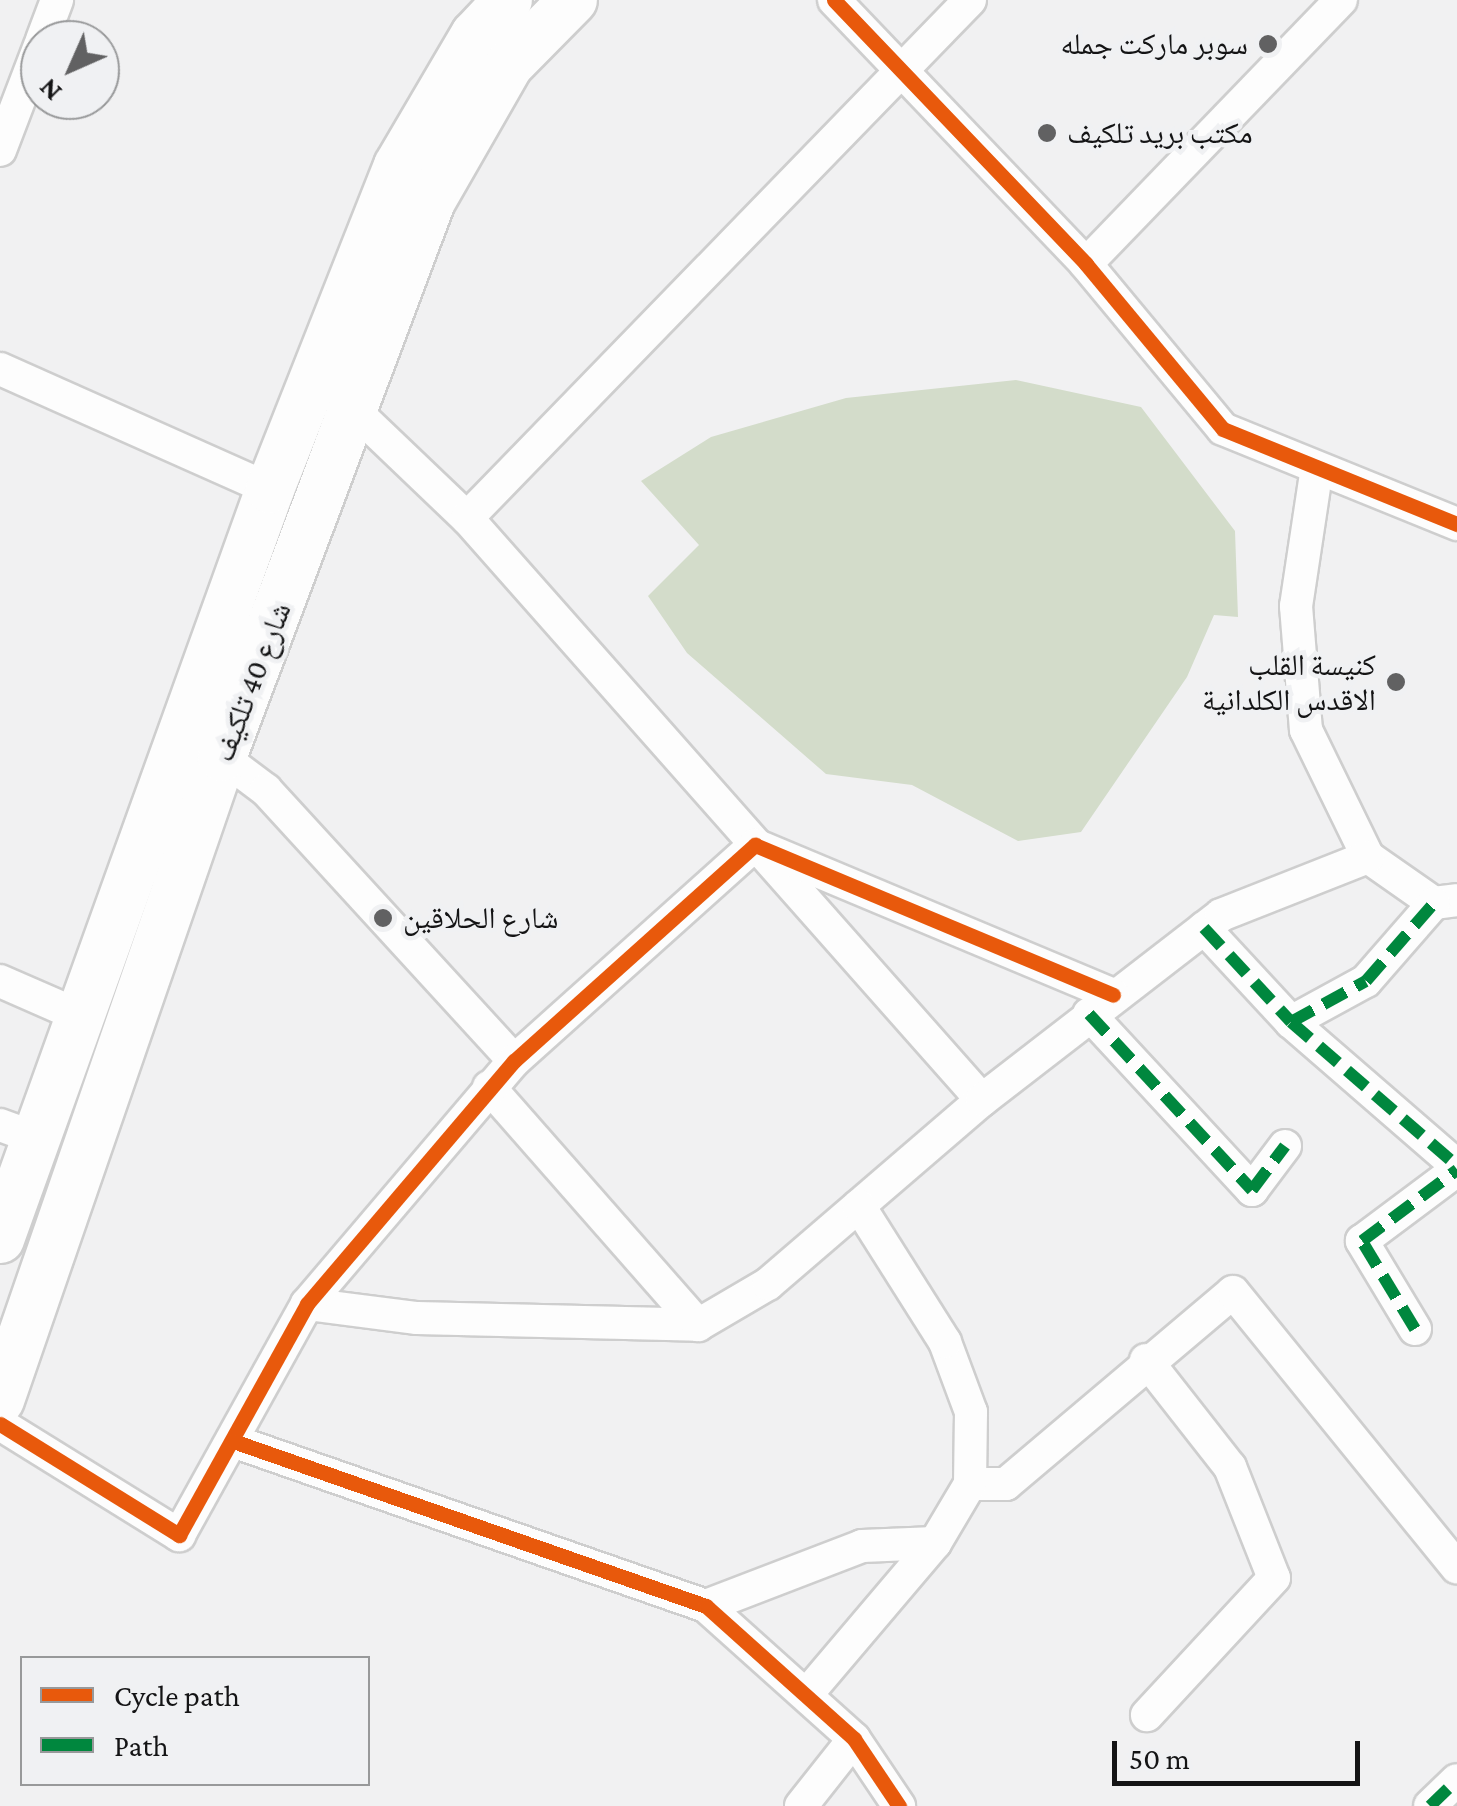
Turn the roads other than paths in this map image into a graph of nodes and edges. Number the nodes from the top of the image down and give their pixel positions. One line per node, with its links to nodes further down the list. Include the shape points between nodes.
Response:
1 (508, 0): 13 (main road, شارع 40 تلكيف, via 475,35 398,166)
2 (573, 0): 11 (main road, شارع 40 تلكيف, via 509,65 430,201)
3 (834, 0): 6 (street)
4 (970, 0): 6 (street)
5 (1340, 0): 9 (street)
6 (904, 73): 9 (street); 14 (street)
7 (20, 98): 8 (street)
8 (0, 150)
9 (1086, 264): 12 (street, via 1223,429)
10 (0, 370): 13 (street)
11 (357, 413): 14 (street); 16 (main road, شارع 40 تلكيف)
12 (1316, 474): 15 (street); 18 (street, via 1296,606 1306,730)
13 (270, 489): 23 (main road, شارع 40 تلكيف)
14 (467, 518): 17 (street)
15 (1457, 524)
16 (222, 757): 25 (street, via 266,790); 37 (main road, شارع 40 تلكيف)
17 (755, 846): 22 (street); 25 (street); 27 (street)
18 (1368, 856): 19 (street); 20 (street)
19 (1446, 902): 24 (street, via 1366,981)
20 (1204, 928): 22 (street); 24 (street)
21 (0, 981): 23 (street)
22 (1101, 1004): 27 (street); 29 (street, via 1252,1190)
23 (80, 1016): 28 (main road, شارع 40 تلكيف)
24 (1291, 1022): 30 (street)
25 (514, 1061): 26 (street)
26 (489, 1086): 33 (street); 34 (street)
27 (982, 1100): 31 (street)
28 (18, 1131): 32 (main road, شارع 40 تلكيف)
29 (1284, 1146)
30 (1457, 1168): 35 (street, via 1427,1184 1362,1241)
31 (859, 1206): 34 (street, via 768,1284); 40 (street, via 945,1342 971,1412)
32 (0, 1240)
33 (306, 1304): 34 (street, via 417,1318); 39 (street)
34 (698, 1325)
35 (1415, 1328)
36 (1146, 1360): 40 (street, via 1006,1484); 42 (street, via 1233,1292); 45 (street, via 1230,1466 1274,1578)
37 (0, 1400)
38 (0, 1424): 39 (street, via 179,1535)
39 (233, 1440): 43 (street)
40 (970, 1484): 41 (street)
41 (935, 1542): 43 (street, via 862,1546); 44 (street)
42 (1457, 1568)
43 (706, 1606): 44 (street)
44 (807, 1694): 46 (street)
45 (1148, 1715)
46 (854, 1739): 48 (street); 49 (street)
47 (1457, 1780): 50 (street)
48 (801, 1806)
49 (899, 1806)
50 (1430, 1806)

